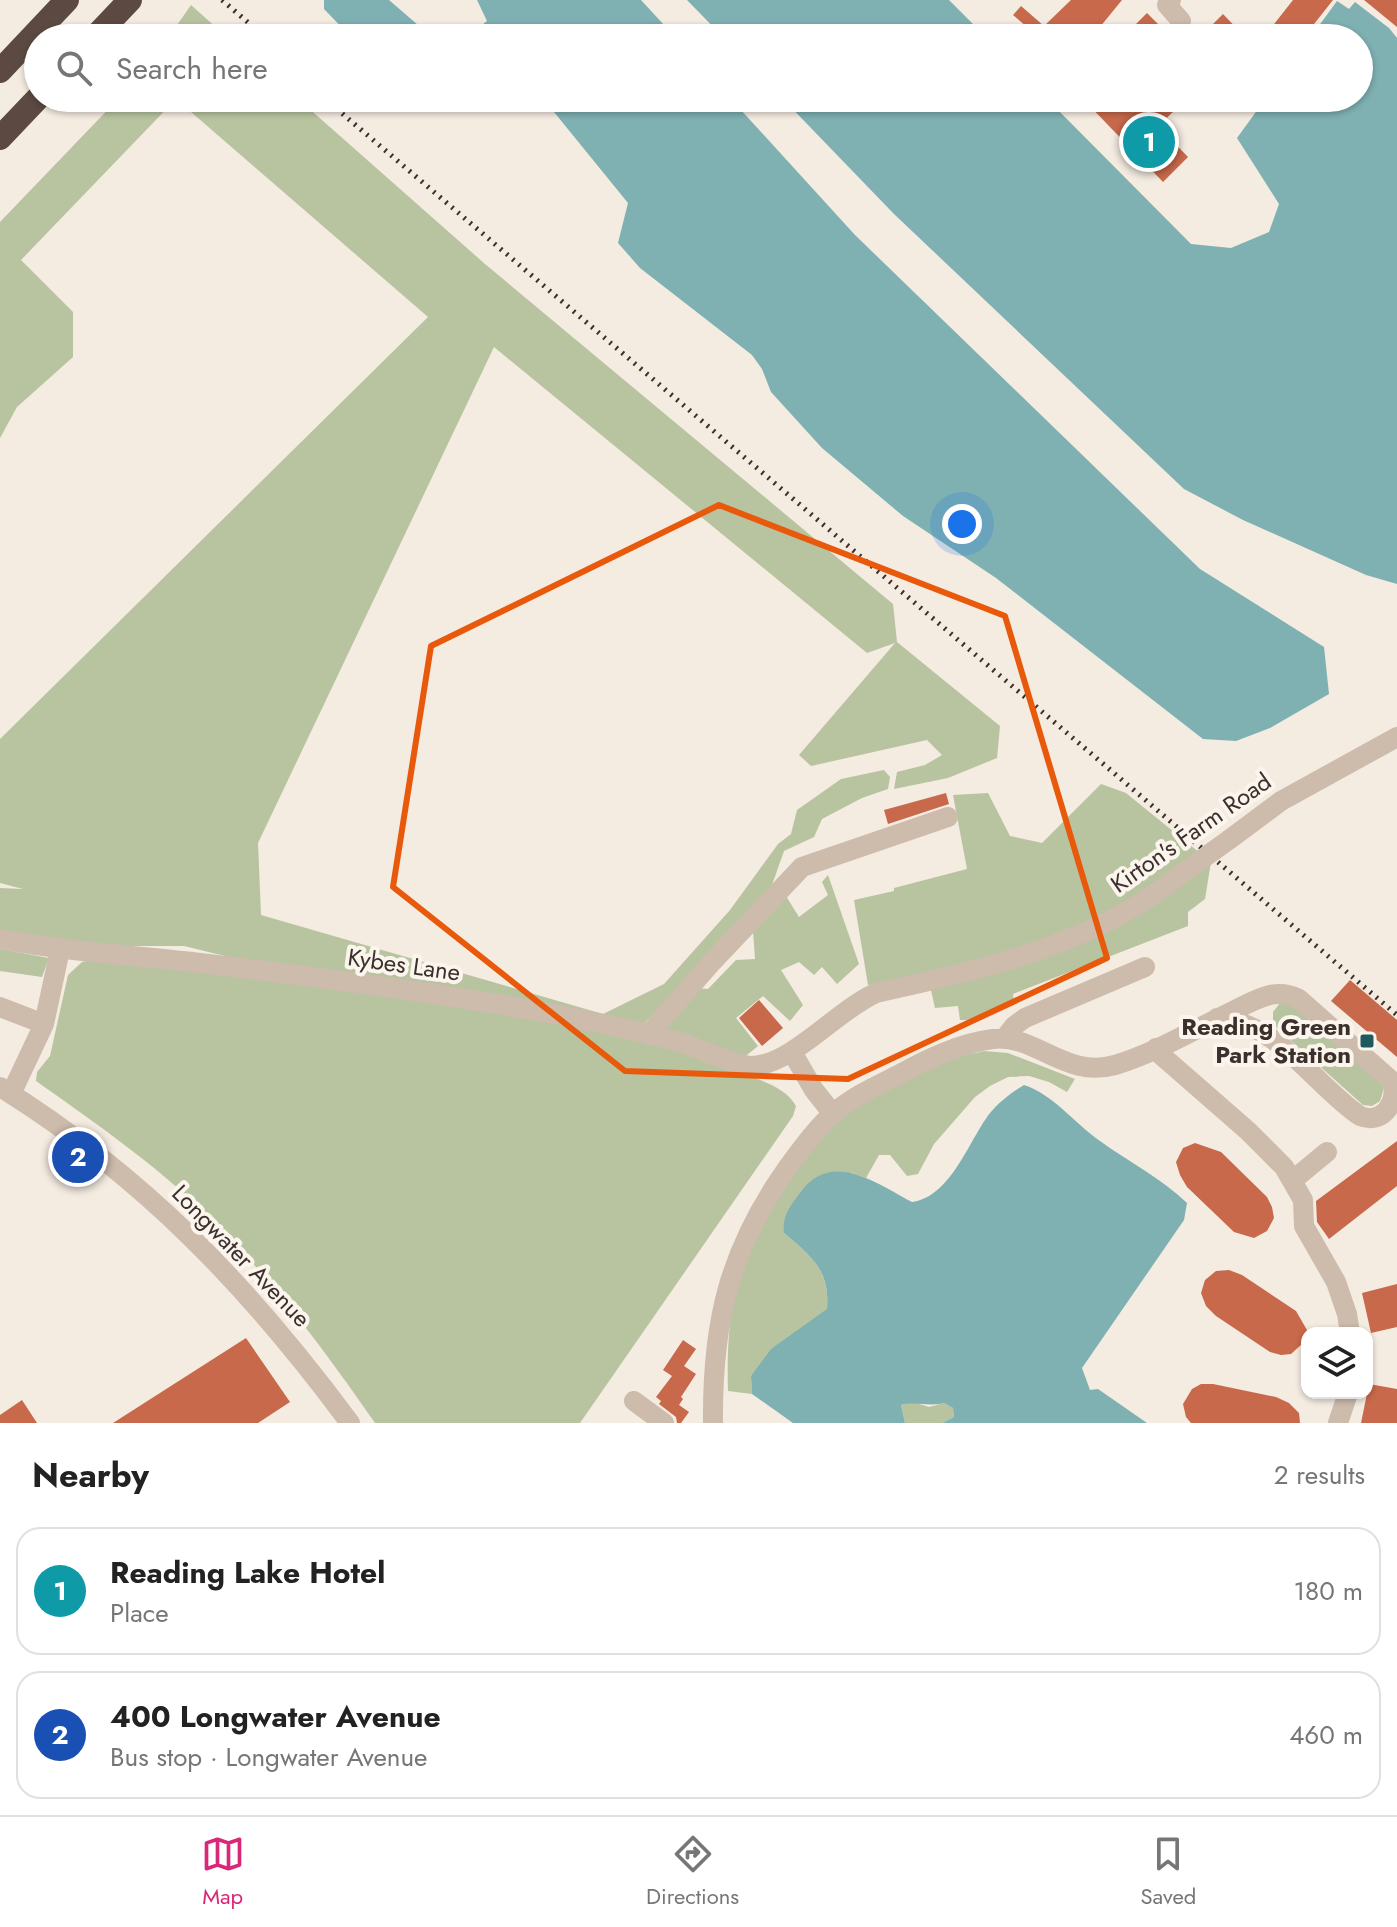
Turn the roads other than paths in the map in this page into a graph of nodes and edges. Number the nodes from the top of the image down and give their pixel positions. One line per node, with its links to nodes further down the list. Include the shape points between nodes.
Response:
1 (67, 0): 5 (highway)
2 (130, 0): 6 (highway)
3 (1171, 0): 4 (street, via 1167,5)
4 (1181, 21)
5 (44, 24)
6 (107, 24)
7 (24, 46): 8 (highway)
8 (0, 71)
9 (25, 112): 10 (highway)
10 (0, 138)
11 (1397, 737): 24 (street, Kirton's Farm Road, bridge, via 1281,801 1105,923 1004,962 876,993)
12 (948, 817): 21 (street, via 802,867)
13 (0, 939): 14 (street, Kybes Lane)
14 (60, 950): 19 (street); 21 (street, Kybes Lane, via 386,988 565,1016)
15 (1145, 967): 22 (street, via 1025,1018)
16 (1269, 995): 18 (street); 20 (street, via 1263,1014); 20 (street, via 1299,999 1386,1075 1397,1092 1391,1108 1375,1119 1360,1116)
17 (0, 1007): 19 (street)
18 (1217, 1018): 20 (street, via 1242,1021); 23 (street)
19 (44, 1024): 25 (street)
20 (1266, 1033)
21 (648, 1035): 24 (street, Kybes Lane, via 750,1066)
22 (1004, 1039): 23 (street, via 1084,1067 1112,1066); 26 (street, via 966,1043)
23 (1156, 1048): 28 (street, via 1248,1131)
24 (792, 1052): 26 (street)
25 (6, 1090): 32 (street, Longwater Avenue, via 76,1137 203,1246 296,1351)
26 (833, 1114): 34 (street, via 784,1173 744,1240 721,1312)
27 (1327, 1152): 28 (street)
28 (1293, 1180): 29 (street, via 1303,1200 1304,1226 1336,1282)
29 (1349, 1327)
30 (1346, 1399): 35 (street)
31 (634, 1401): 33 (street)
32 (350, 1423)
33 (664, 1423)
34 (713, 1423)
35 (1338, 1423)

